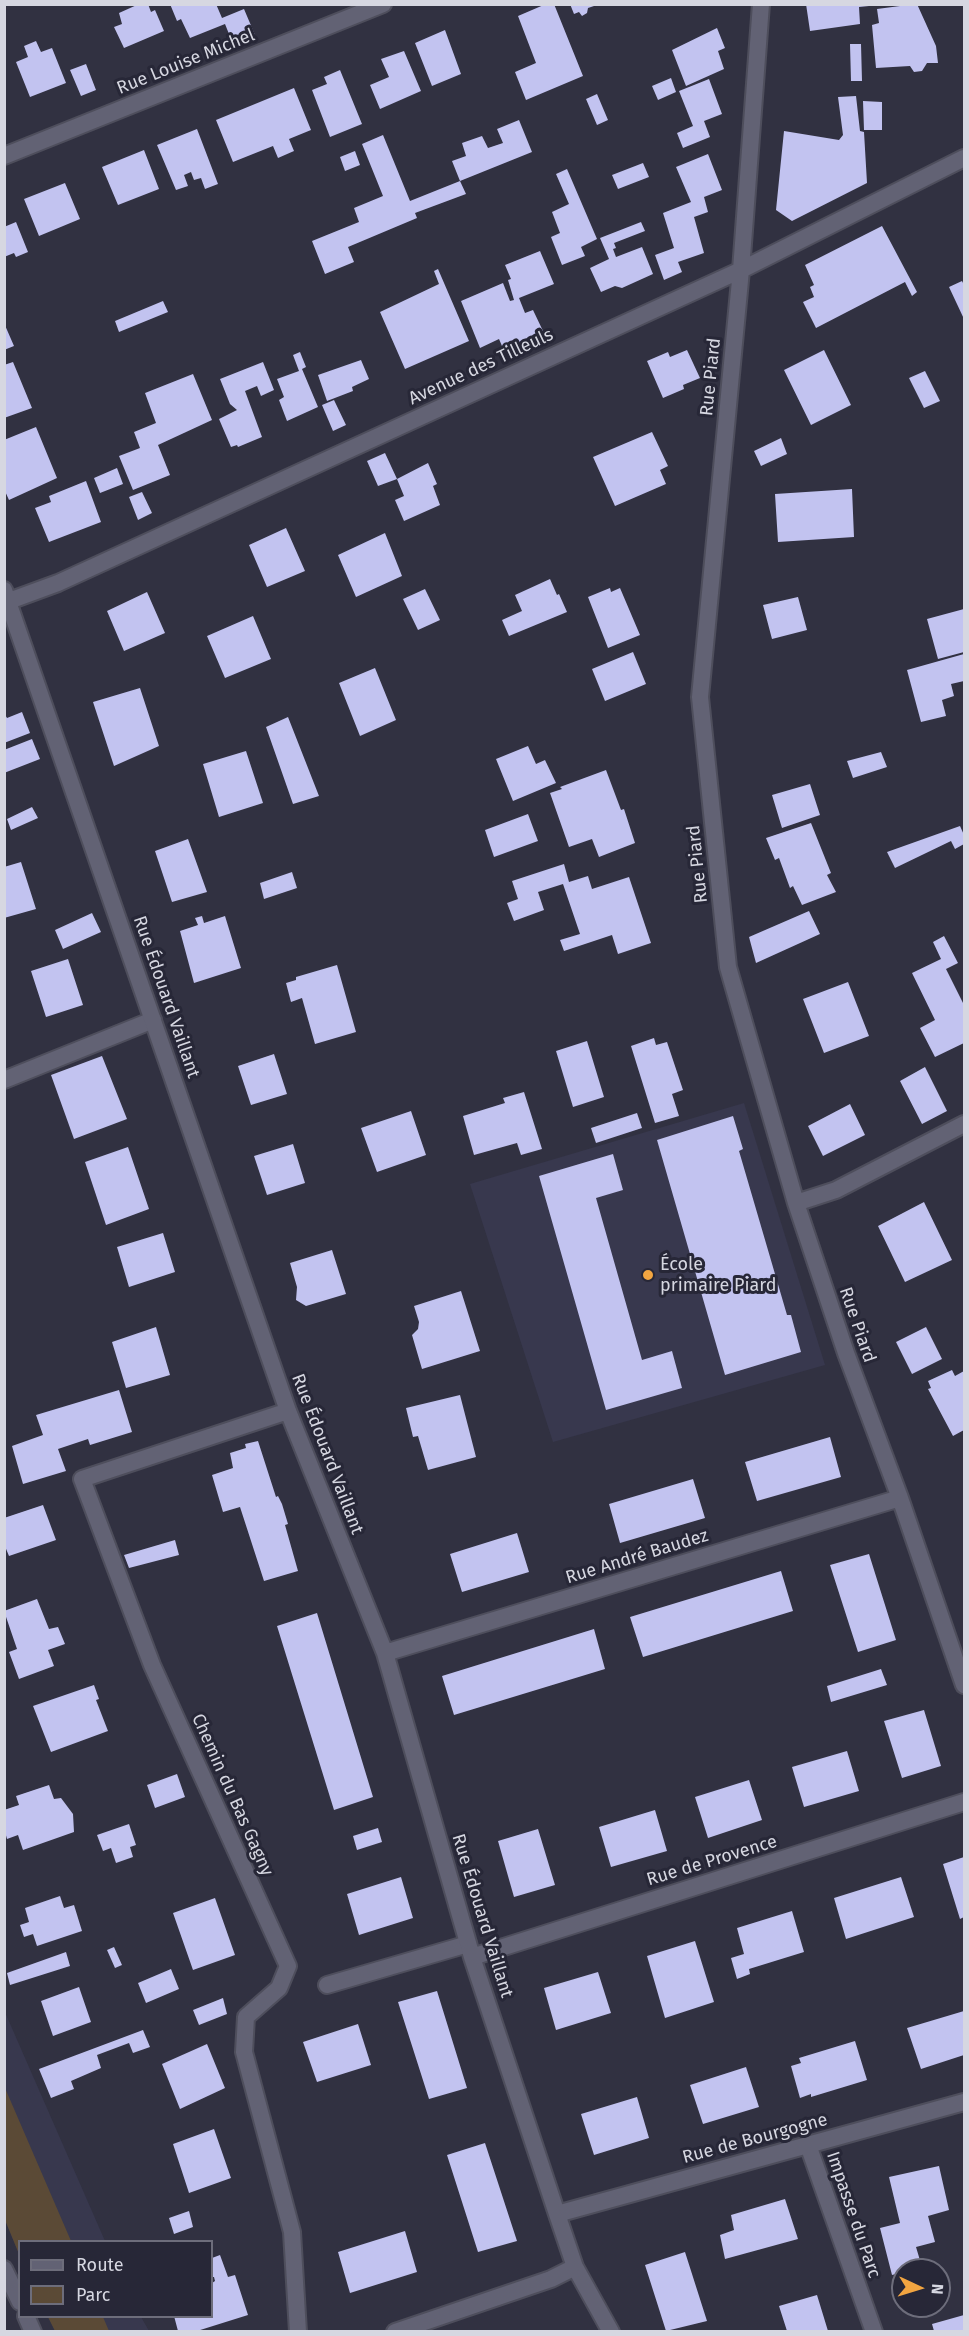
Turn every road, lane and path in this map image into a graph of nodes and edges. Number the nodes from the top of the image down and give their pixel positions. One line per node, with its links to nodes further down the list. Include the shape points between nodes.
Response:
1 (382, 4): 3 (street, Rue Louise Michel)
2 (761, 4): 5 (street, Rue Piard)
3 (4, 156)
4 (964, 158): 5 (street, Avenue des Tilleuls)
5 (741, 270): 6 (street, Avenue des Tilleuls, via 58,583); 10 (street, Rue Piard, via 700,697 728,967)
6 (7, 596): 7 (street, Rue Édouard Vaillant)
7 (153, 1020): 8 (street); 11 (street, Rue Édouard Vaillant)
8 (4, 1080)
9 (964, 1125): 10 (street, via 836,1190)
10 (796, 1203): 12 (street, Rue Piard)
11 (288, 1411): 13 (street, Rue Édouard Vaillant); 24 (street, Chemin du Bas Gagny, via 82,1479 152,1665 288,1966 279,1988 246,2016 244,2052 292,2232)
12 (900, 1498): 13 (street, Rue André Baudez); 14 (street, Rue Piard)
13 (385, 1653): 16 (street, Rue Édouard Vaillant)
14 (964, 1685)
15 (964, 1802): 16 (street, Rue de Provence)
16 (470, 1951): 17 (street, Rue de Provence); 20 (street, Rue Édouard Vaillant)
17 (327, 1985)
18 (964, 2102): 19 (street, Rue de Bourgogne)
19 (808, 2145): 20 (street, Rue de Bourgogne); 27 (street, Impasse du Parc)
20 (557, 2214): 21 (street, Rue Édouard Vaillant)
21 (576, 2267): 25 (street, via 552,2279); 26 (street, Rue Édouard Vaillant)
22 (4, 2269): 23 (street)
23 (18, 2298)
24 (298, 2331)
25 (395, 2331)
26 (611, 2331)
27 (874, 2331)

